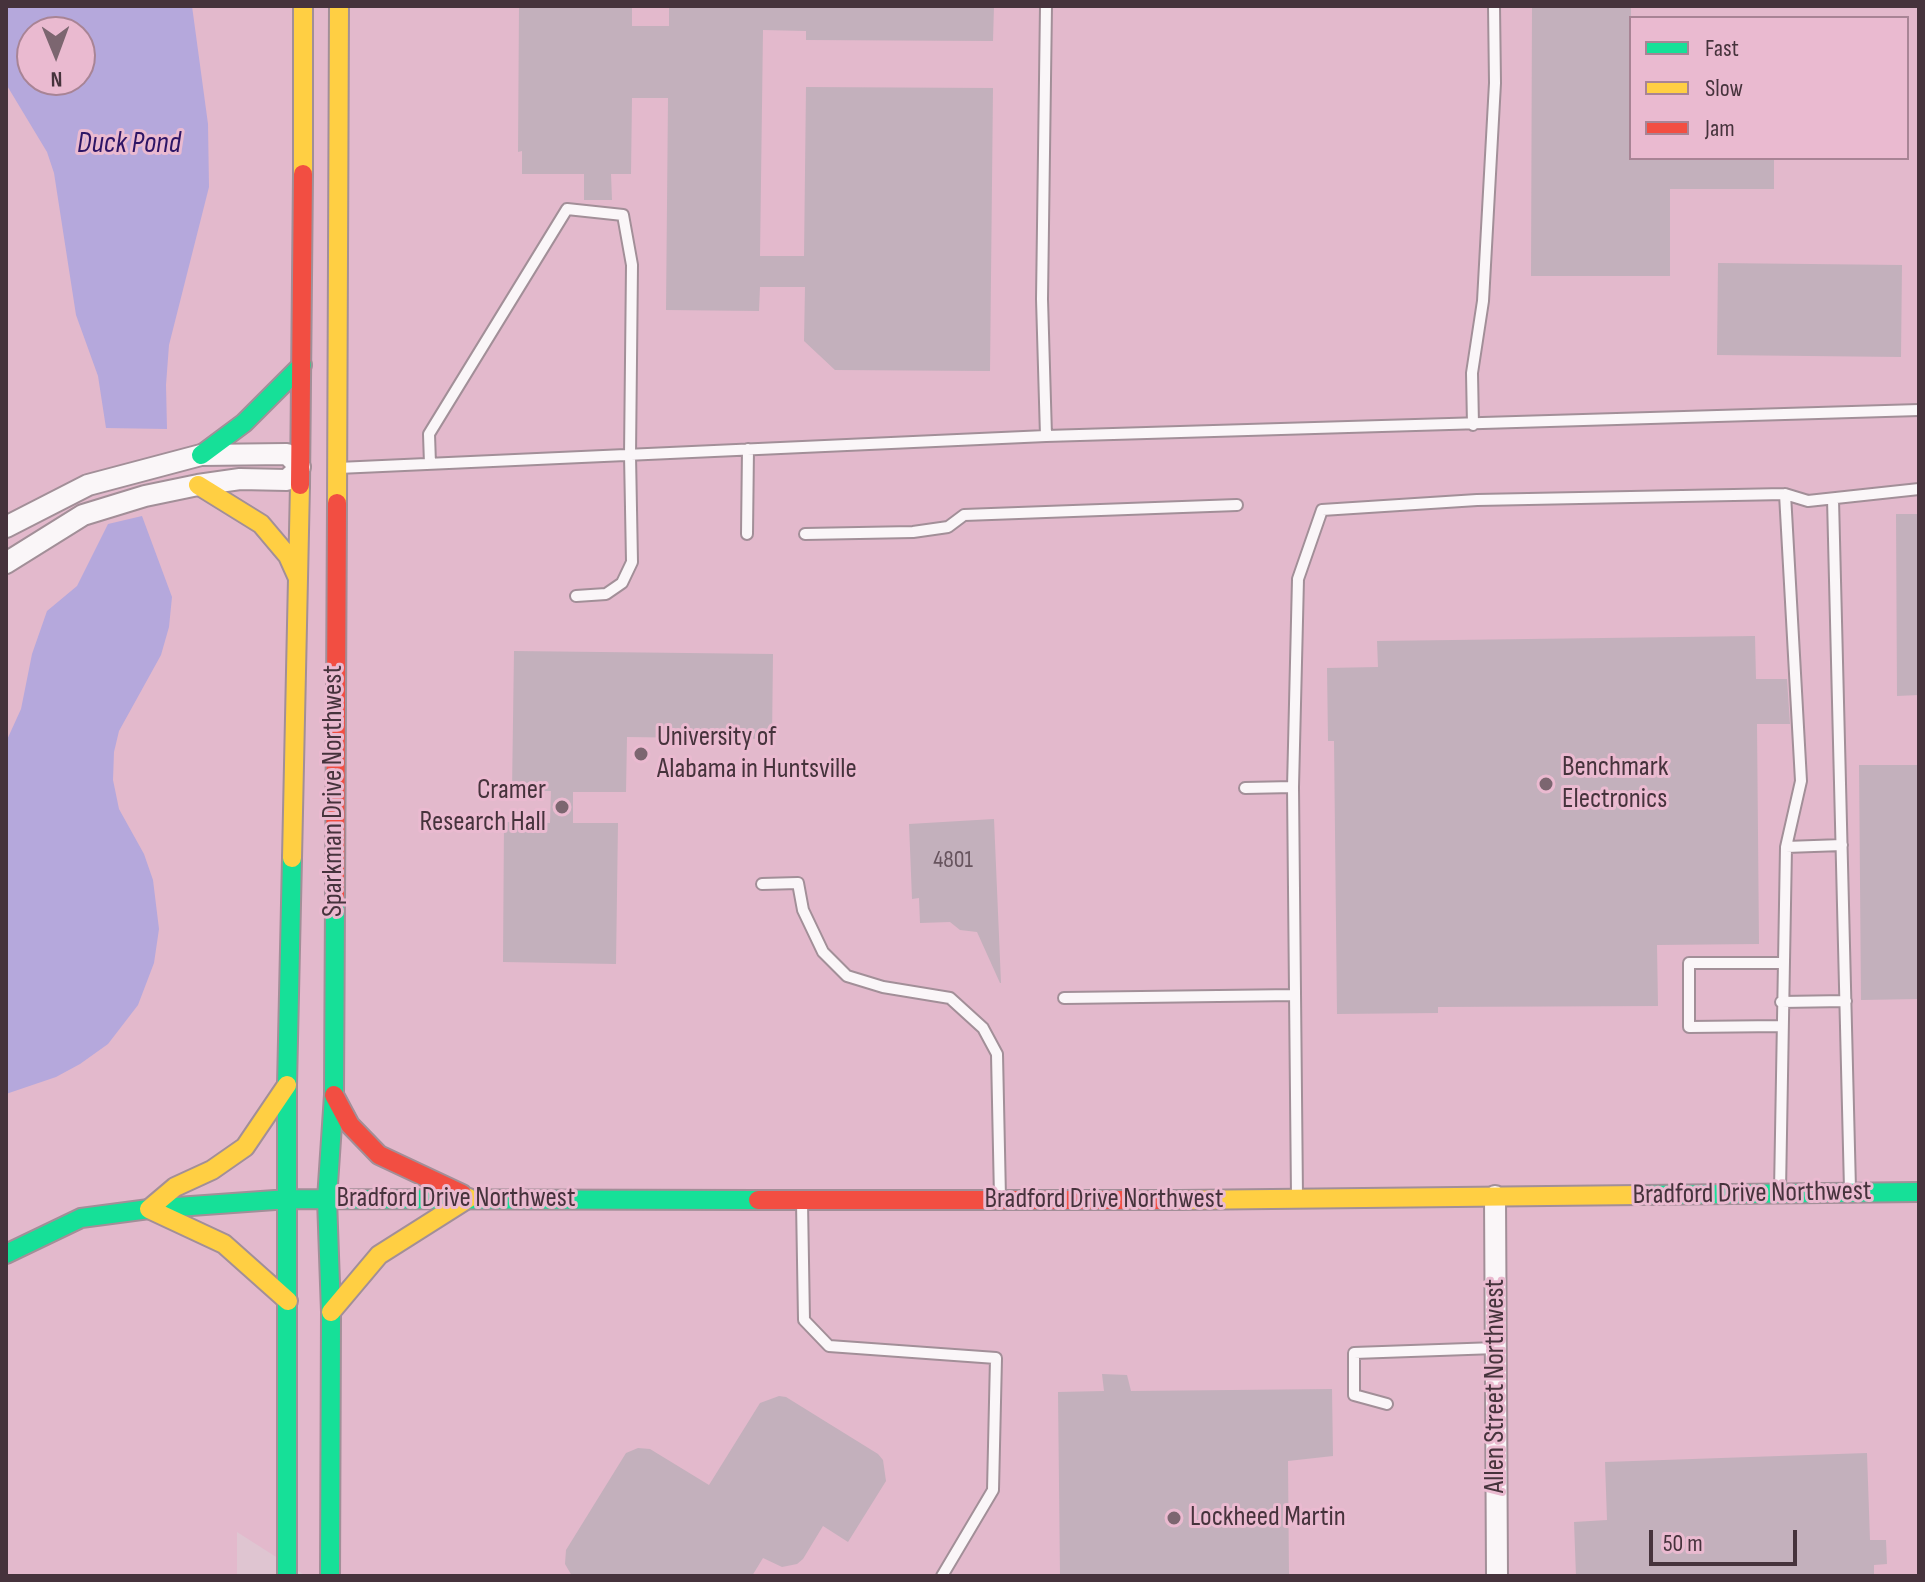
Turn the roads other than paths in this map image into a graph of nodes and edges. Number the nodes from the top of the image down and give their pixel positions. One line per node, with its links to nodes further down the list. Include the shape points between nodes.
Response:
1 (303, 6): 5 (main road, Sparkman Drive Northwest)
2 (339, 6): 14 (main road, Sparkman Drive Northwest)
3 (1046, 6): 8 (lane)
4 (1494, 6): 7 (lane, via 1494,96 1483,301 1472,373)
5 (302, 365): 10 (main road, via 244,423); 13 (main road, Sparkman Drive Northwest)
6 (1919, 410): 7 (lane)
7 (1473, 425): 8 (lane)
8 (1046, 436): 9 (lane)
9 (748, 449): 11 (lane); 21 (lane)
10 (201, 455): 13 (street, via 287,454); 20 (street, via 88,485)
11 (630, 455): 12 (lane); 12 (lane, via 632,265 623,215 567,209 429,434); 25 (lane, via 632,562 622,583 606,594)
12 (430, 464): 14 (lane)
13 (300, 467): 14 (street); 15 (street, via 287,480); 24 (main road, Sparkman Drive Northwest)
14 (337, 468): 38 (main road, Sparkman Drive Northwest)
15 (198, 485): 23 (street, via 83,515); 24 (main road, via 261,524)
16 (1919, 489): 18 (lane)
17 (1785, 494): 18 (lane, via 1808,501); 26 (lane, via 1477,500 1322,510 1298,579); 29 (lane, via 1801,781)
18 (1833, 499): 28 (lane)
19 (1237, 505): 22 (lane, via 964,515 948,527 913,532)
20 (6, 527)
21 (747, 534)
22 (805, 534)
23 (6, 563)
24 (297, 576): 37 (main road, Sparkman Drive Northwest)
25 (576, 596)
26 (1293, 787): 27 (lane); 32 (lane)
27 (1245, 788)
28 (1842, 845): 29 (lane); 34 (lane)
29 (1786, 847): 31 (lane)
30 (762, 884): 48 (lane, via 798,883 803,910 823,952 847,976 950,998 983,1028 997,1054)
31 (1782, 963): 35 (lane); 36 (lane, via 1689,963 1689,1027)
32 (1295, 995): 33 (lane); 46 (lane)
33 (1064, 998)
34 (1846, 1001): 35 (lane); 41 (lane)
35 (1781, 1002): 36 (lane)
36 (1781, 1026): 40 (lane)
37 (287, 1085): 44 (main road, Sparkman Drive Northwest); 49 (main road, via 245,1147 175,1187)
38 (334, 1095): 43 (main road, via 350,1125 379,1155); 45 (main road, Sparkman Drive Northwest)
39 (1919, 1192): 41 (main road, Bradford Drive Northwest)
40 (1780, 1193): 41 (main road, Bradford Drive Northwest); 42 (main road, Bradford Drive Northwest)
41 (1850, 1193)
42 (1495, 1196): 46 (main road, Bradford Drive Northwest); 53 (street, Allen Street Northwest)
43 (470, 1198): 45 (main road, Bradford Drive Northwest); 47 (main road, Bradford Drive Northwest); 52 (main road, via 379,1255)
44 (289, 1199): 45 (main road, Bradford Drive Northwest); 49 (main road, Bradford Drive Northwest); 51 (main road, Sparkman Drive Northwest)
45 (327, 1199): 52 (main road, Sparkman Drive Northwest)
46 (1297, 1199): 48 (main road, Bradford Drive Northwest)
47 (802, 1200): 48 (main road, Bradford Drive Northwest); 57 (lane, via 804,1320 829,1346 996,1358 993,1490)
48 (1000, 1200)
49 (149, 1209): 50 (main road, Bradford Drive Northwest, via 81,1218); 51 (main road, via 224,1244)
50 (6, 1254)
51 (288, 1301): 55 (main road, Sparkman Drive Northwest)
52 (331, 1312): 56 (main road, Sparkman Drive Northwest)
53 (1496, 1348): 54 (lane, via 1354,1353 1354,1395); 58 (street, Allen Street Northwest)
54 (1387, 1404)
55 (287, 1576)
56 (330, 1576)
57 (942, 1576)
58 (1497, 1576)

